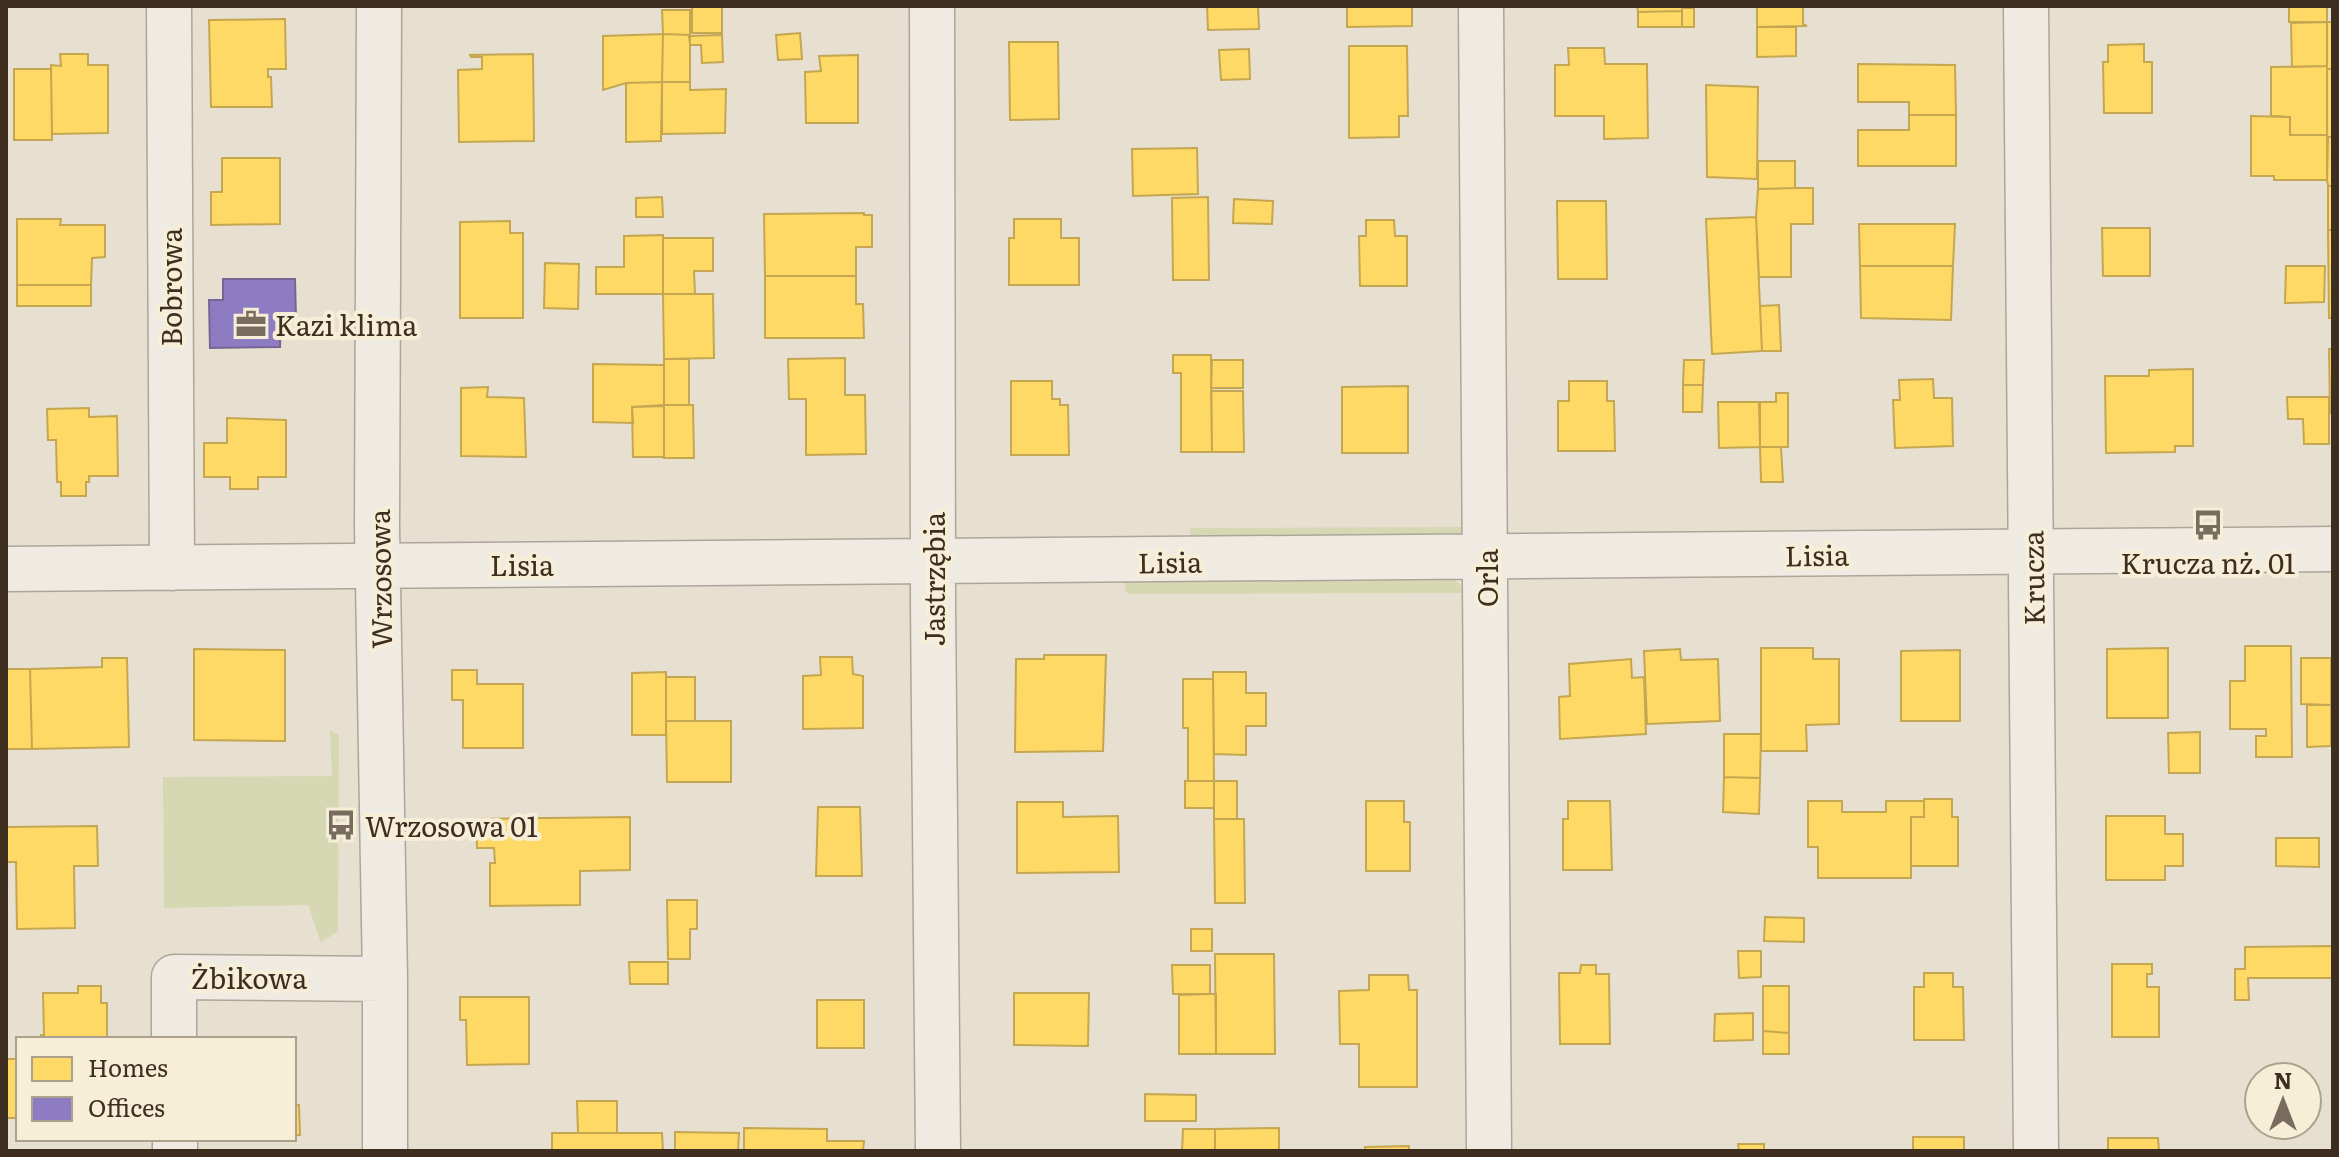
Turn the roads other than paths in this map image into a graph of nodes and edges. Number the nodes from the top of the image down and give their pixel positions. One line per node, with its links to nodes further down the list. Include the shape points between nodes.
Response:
1 (169, 6): 11 (street, Bobrowa)
2 (379, 6): 10 (street, Wrzosowa)
3 (932, 6): 9 (street, Jastrzębia)
4 (1481, 6): 8 (street, Orla)
5 (2026, 6): 7 (street, Krucza)
6 (2333, 549): 7 (street, Lisia)
7 (2031, 552): 8 (street, Lisia); 18 (street, Krucza)
8 (1486, 557): 9 (street, Lisia); 17 (street, Orla)
9 (933, 563): 10 (street, Lisia); 16 (street, Jastrzębia)
10 (378, 565): 11 (street, Lisia); 13 (street, Wrzosowa)
11 (172, 568): 12 (street, Lisia)
12 (6, 569)
13 (385, 979): 14 (street, Żbikowa, via 174,977); 15 (street, Wrzosowa)
14 (174, 1037)
15 (385, 1151)
16 (938, 1151)
17 (1489, 1151)
18 (2036, 1151)

